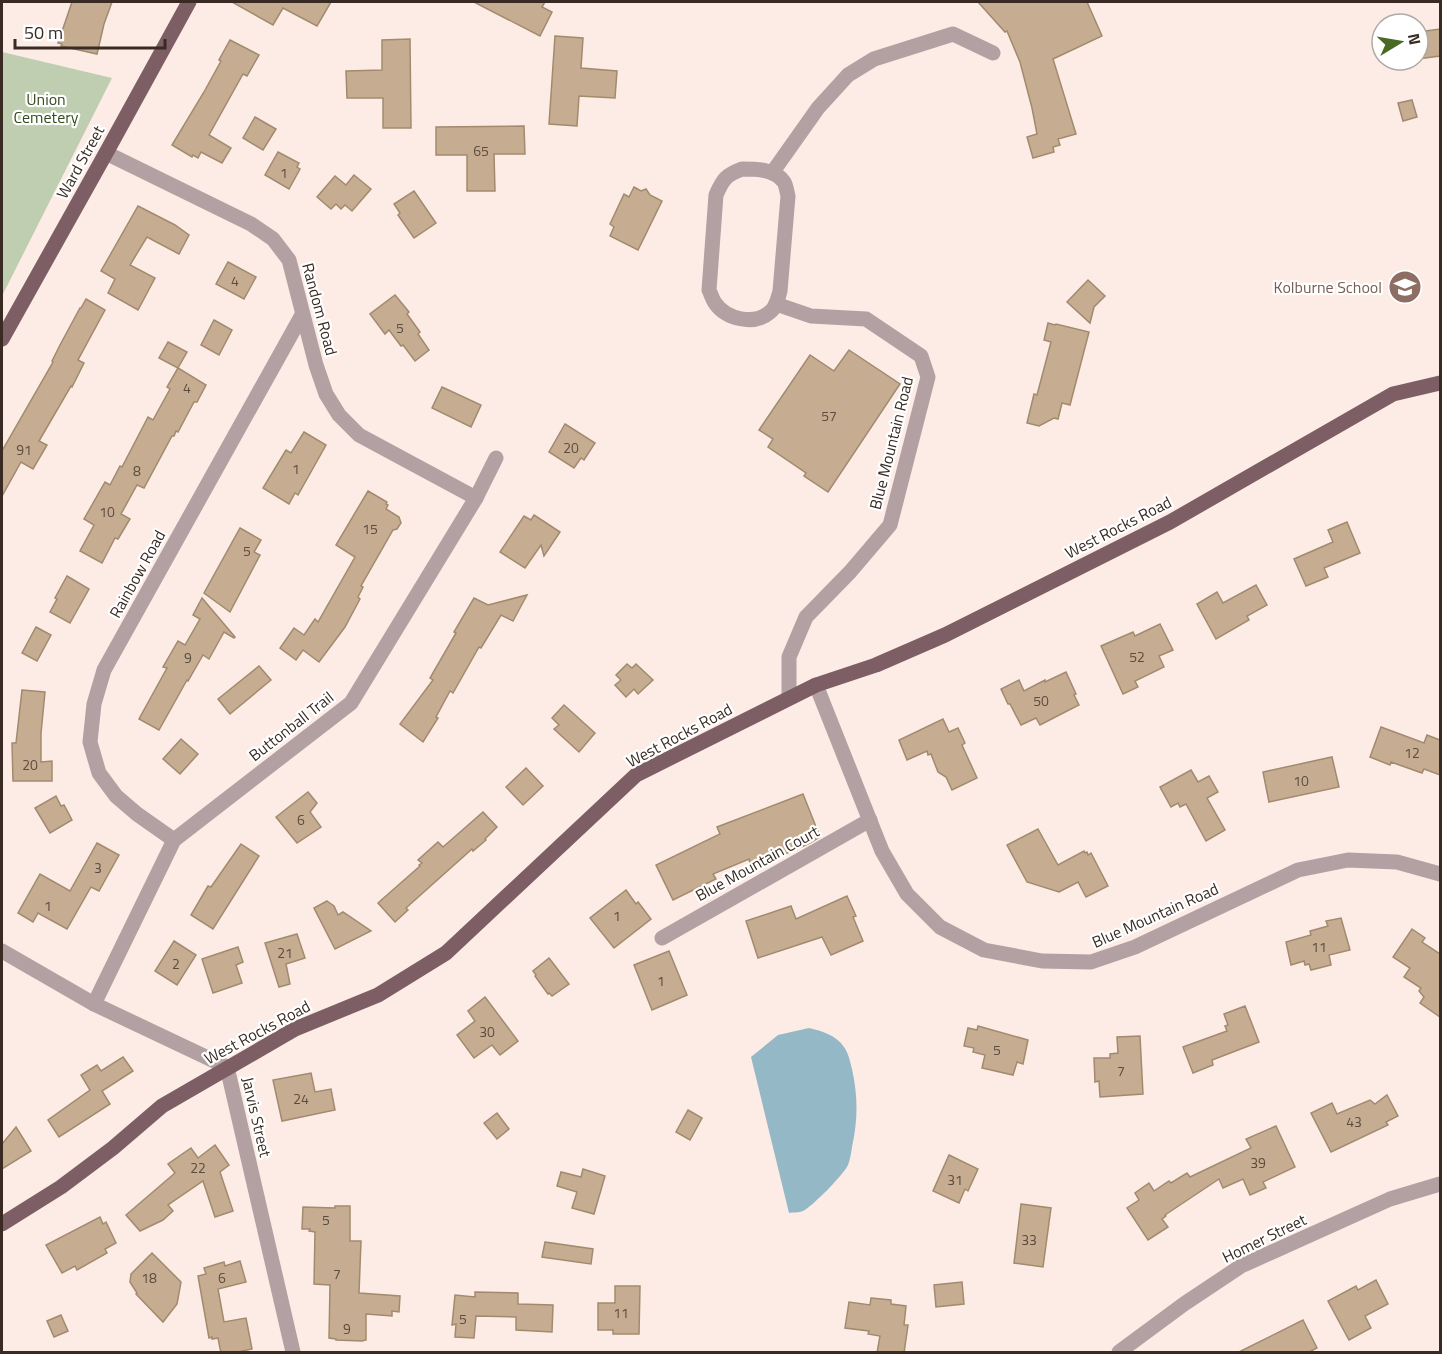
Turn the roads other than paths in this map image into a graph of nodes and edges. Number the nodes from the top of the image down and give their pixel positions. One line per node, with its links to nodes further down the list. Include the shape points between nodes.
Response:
1 (189, 2): 3 (main road, Ward Street)
2 (993, 52): 4 (street, via 953,34 874,59 848,75 818,108)
3 (106, 153): 6 (street, Random Road, via 251,224 273,239 289,260); 7 (main road, Ward Street)
4 (772, 173): 5 (street, via 784,182 788,196); 5 (street, via 742,169 722,181 716,195 709,290 715,304 741,320 756,319)
5 (776, 304): 12 (street, Blue Mountain Road, via 811,316 866,319 921,356 928,377 890,525 806,617 789,657)
6 (302, 315): 10 (street, Random Road, via 326,394 339,415 359,435); 14 (street, Rainbow Road, via 104,670 94,704 90,742 99,773 116,796)
7 (2, 339)
8 (1440, 383): 11 (main road, West Rocks Road, via 1394,394 1170,522 945,635 876,665)
9 (496, 458): 10 (street, Buttonball Trail)
10 (476, 498): 14 (street, Buttonball Trail, via 351,703)
11 (816, 685): 12 (main road, West Rocks Road); 13 (street, Blue Mountain Road)
12 (789, 698): 19 (main road, West Rocks Road, via 636,776 446,953 378,995 295,1029)
13 (870, 820): 15 (street, Blue Mountain Road, via 882,851 907,894 940,927 984,950 1042,961 1091,963 1135,947 1298,870 1348,860 1397,862); 16 (street, Blue Mountain Court)
14 (174, 840): 18 (street, Buttonball Trail)
15 (1440, 874)
16 (662, 938)
17 (2, 951): 18 (street, Jarvis Street)
18 (94, 1004): 19 (street, Jarvis Street)
19 (227, 1067): 21 (main road, West Rocks Road, via 162,1106 70,1181); 22 (street, Jarvis Street)
20 (1440, 1184): 23 (street, Homer Street, via 1390,1199 1241,1266)
21 (2, 1224)
22 (293, 1353)
23 (1119, 1353)

